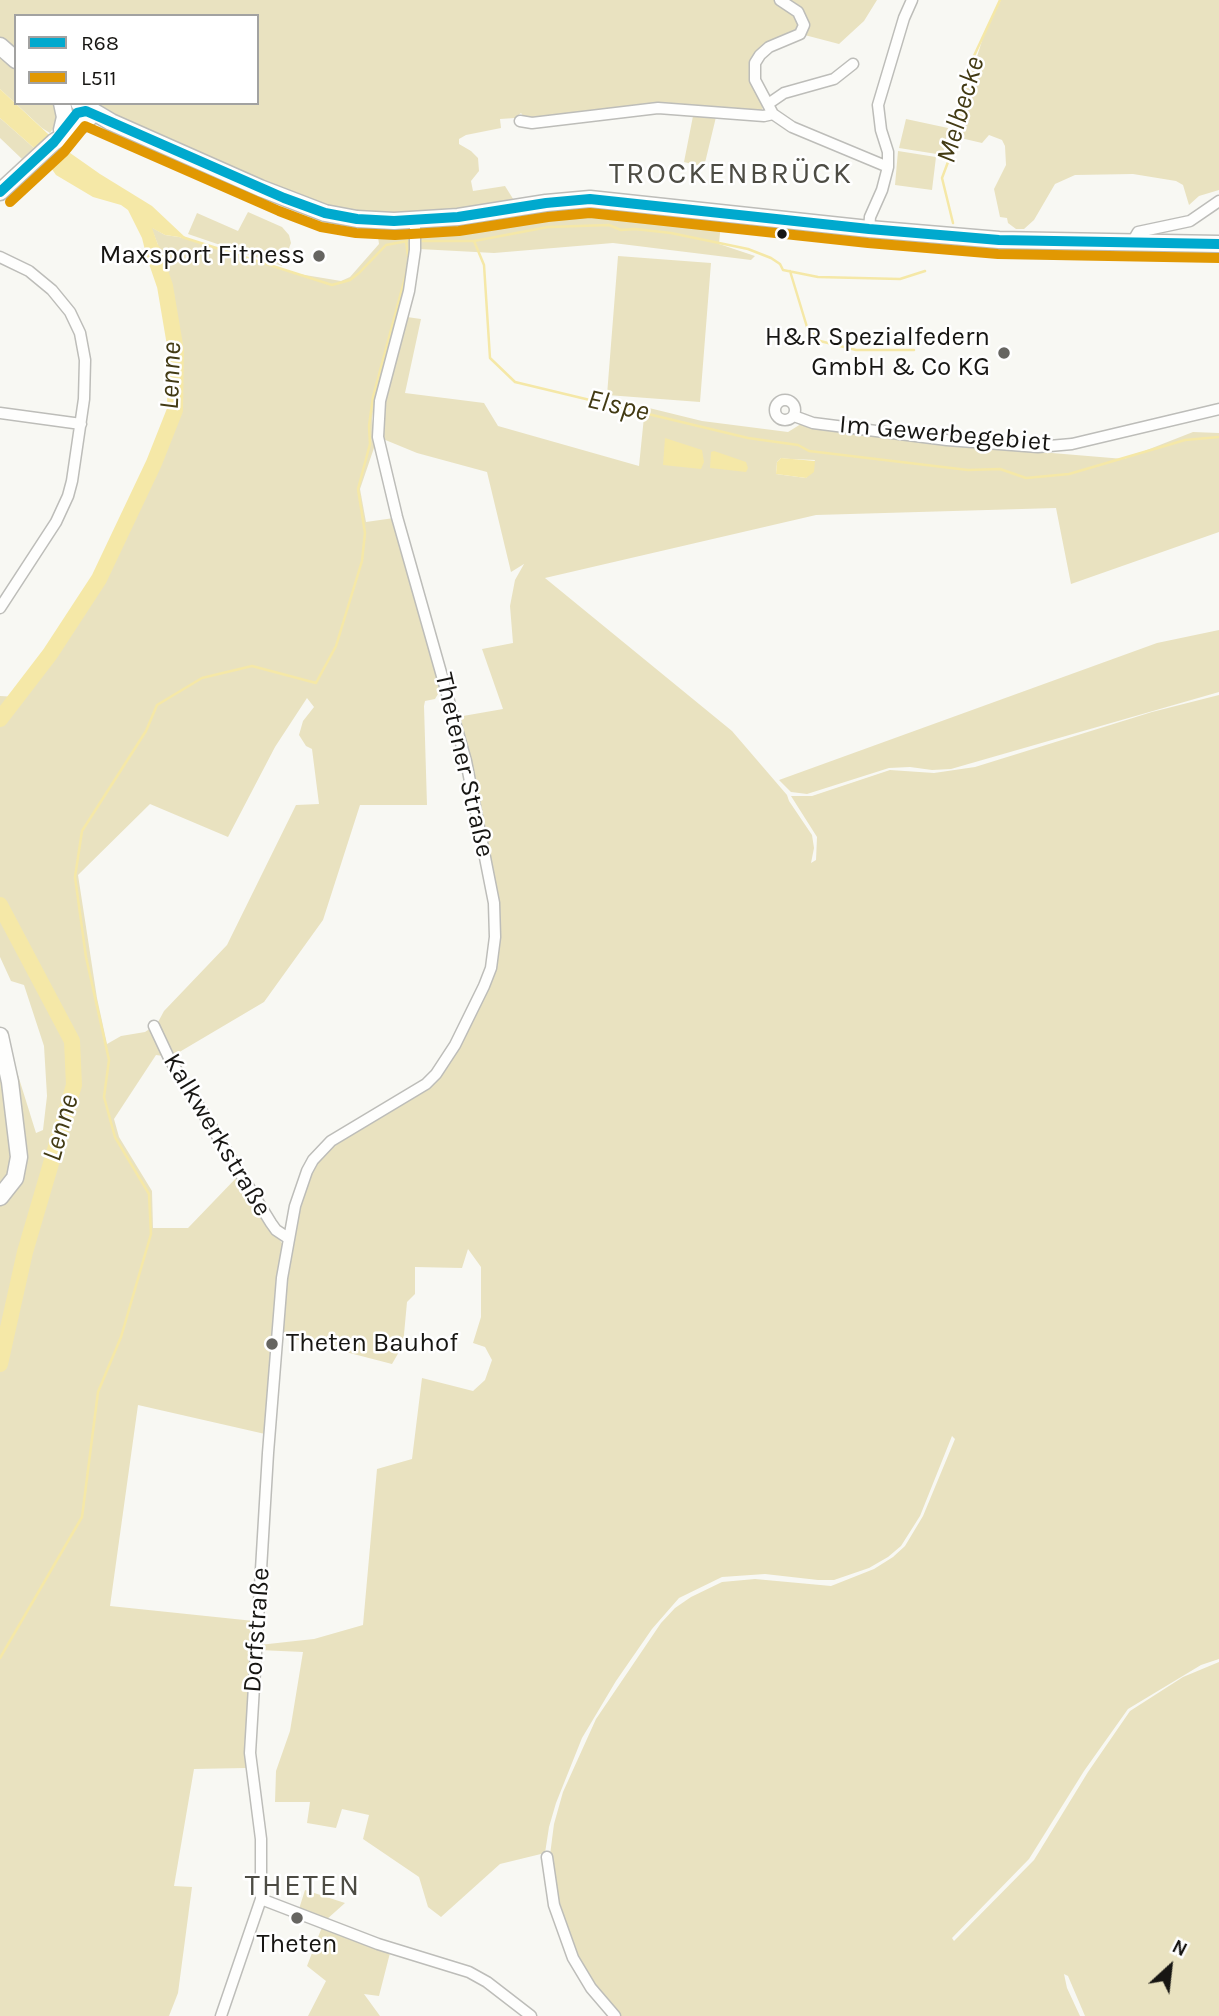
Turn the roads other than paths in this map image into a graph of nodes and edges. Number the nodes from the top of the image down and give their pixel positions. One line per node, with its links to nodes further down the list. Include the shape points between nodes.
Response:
1 (780, 0): 6 (street, via 797,12 804,25 800,34 769,47 755,63 755,80)
2 (912, 0): 9 (street, via 878,106)
3 (0, 46): 4 (main road)
4 (14, 58)
5 (853, 64): 6 (street, via 834,79 784,93)
6 (771, 109): 8 (street, via 764,116 658,108); 9 (street, via 792,127)
7 (68, 119): 10 (main road); 12 (main road, via 94,113 324,213)
8 (520, 121)
9 (888, 167): 13 (street)
10 (2, 191)
11 (1219, 201): 14 (street, via 1190,221 1138,232)
12 (415, 226): 13 (main road, via 590,199); 25 (street, Thetener Straße, via 409,291 380,401 378,437 466,761 494,903 493,960 473,1010 436,1074 331,1141 313,1160)
13 (869, 229): 14 (main road, via 1032,242)
14 (1130, 244): 15 (main road)
15 (1219, 244)
16 (0, 257): 20 (street, via 29,271 70,312 85,360)
17 (1219, 408): 19 (street, Im Gewerbegebiet, via 1072,444 1038,447 813,423)
18 (0, 413): 20 (street)
19 (794, 416)
20 (81, 424): 21 (street, via 63,509)
21 (0, 608)
22 (154, 1026): 25 (street, Kalkwerkstraße, via 271,1223)
23 (0, 1036): 24 (main road, via 12,1092 19,1163 15,1178)
24 (0, 1197)
25 (288, 1238): 27 (street, Dorfstraße, via 268,1453 250,1753 261,1839)
26 (547, 1857): 30 (street, via 554,1905 573,1958)
27 (261, 1899): 28 (street, Dorfstraße); 29 (street, via 378,1944 469,1972)
28 (221, 2016)
29 (531, 2016)
30 (615, 2016)

